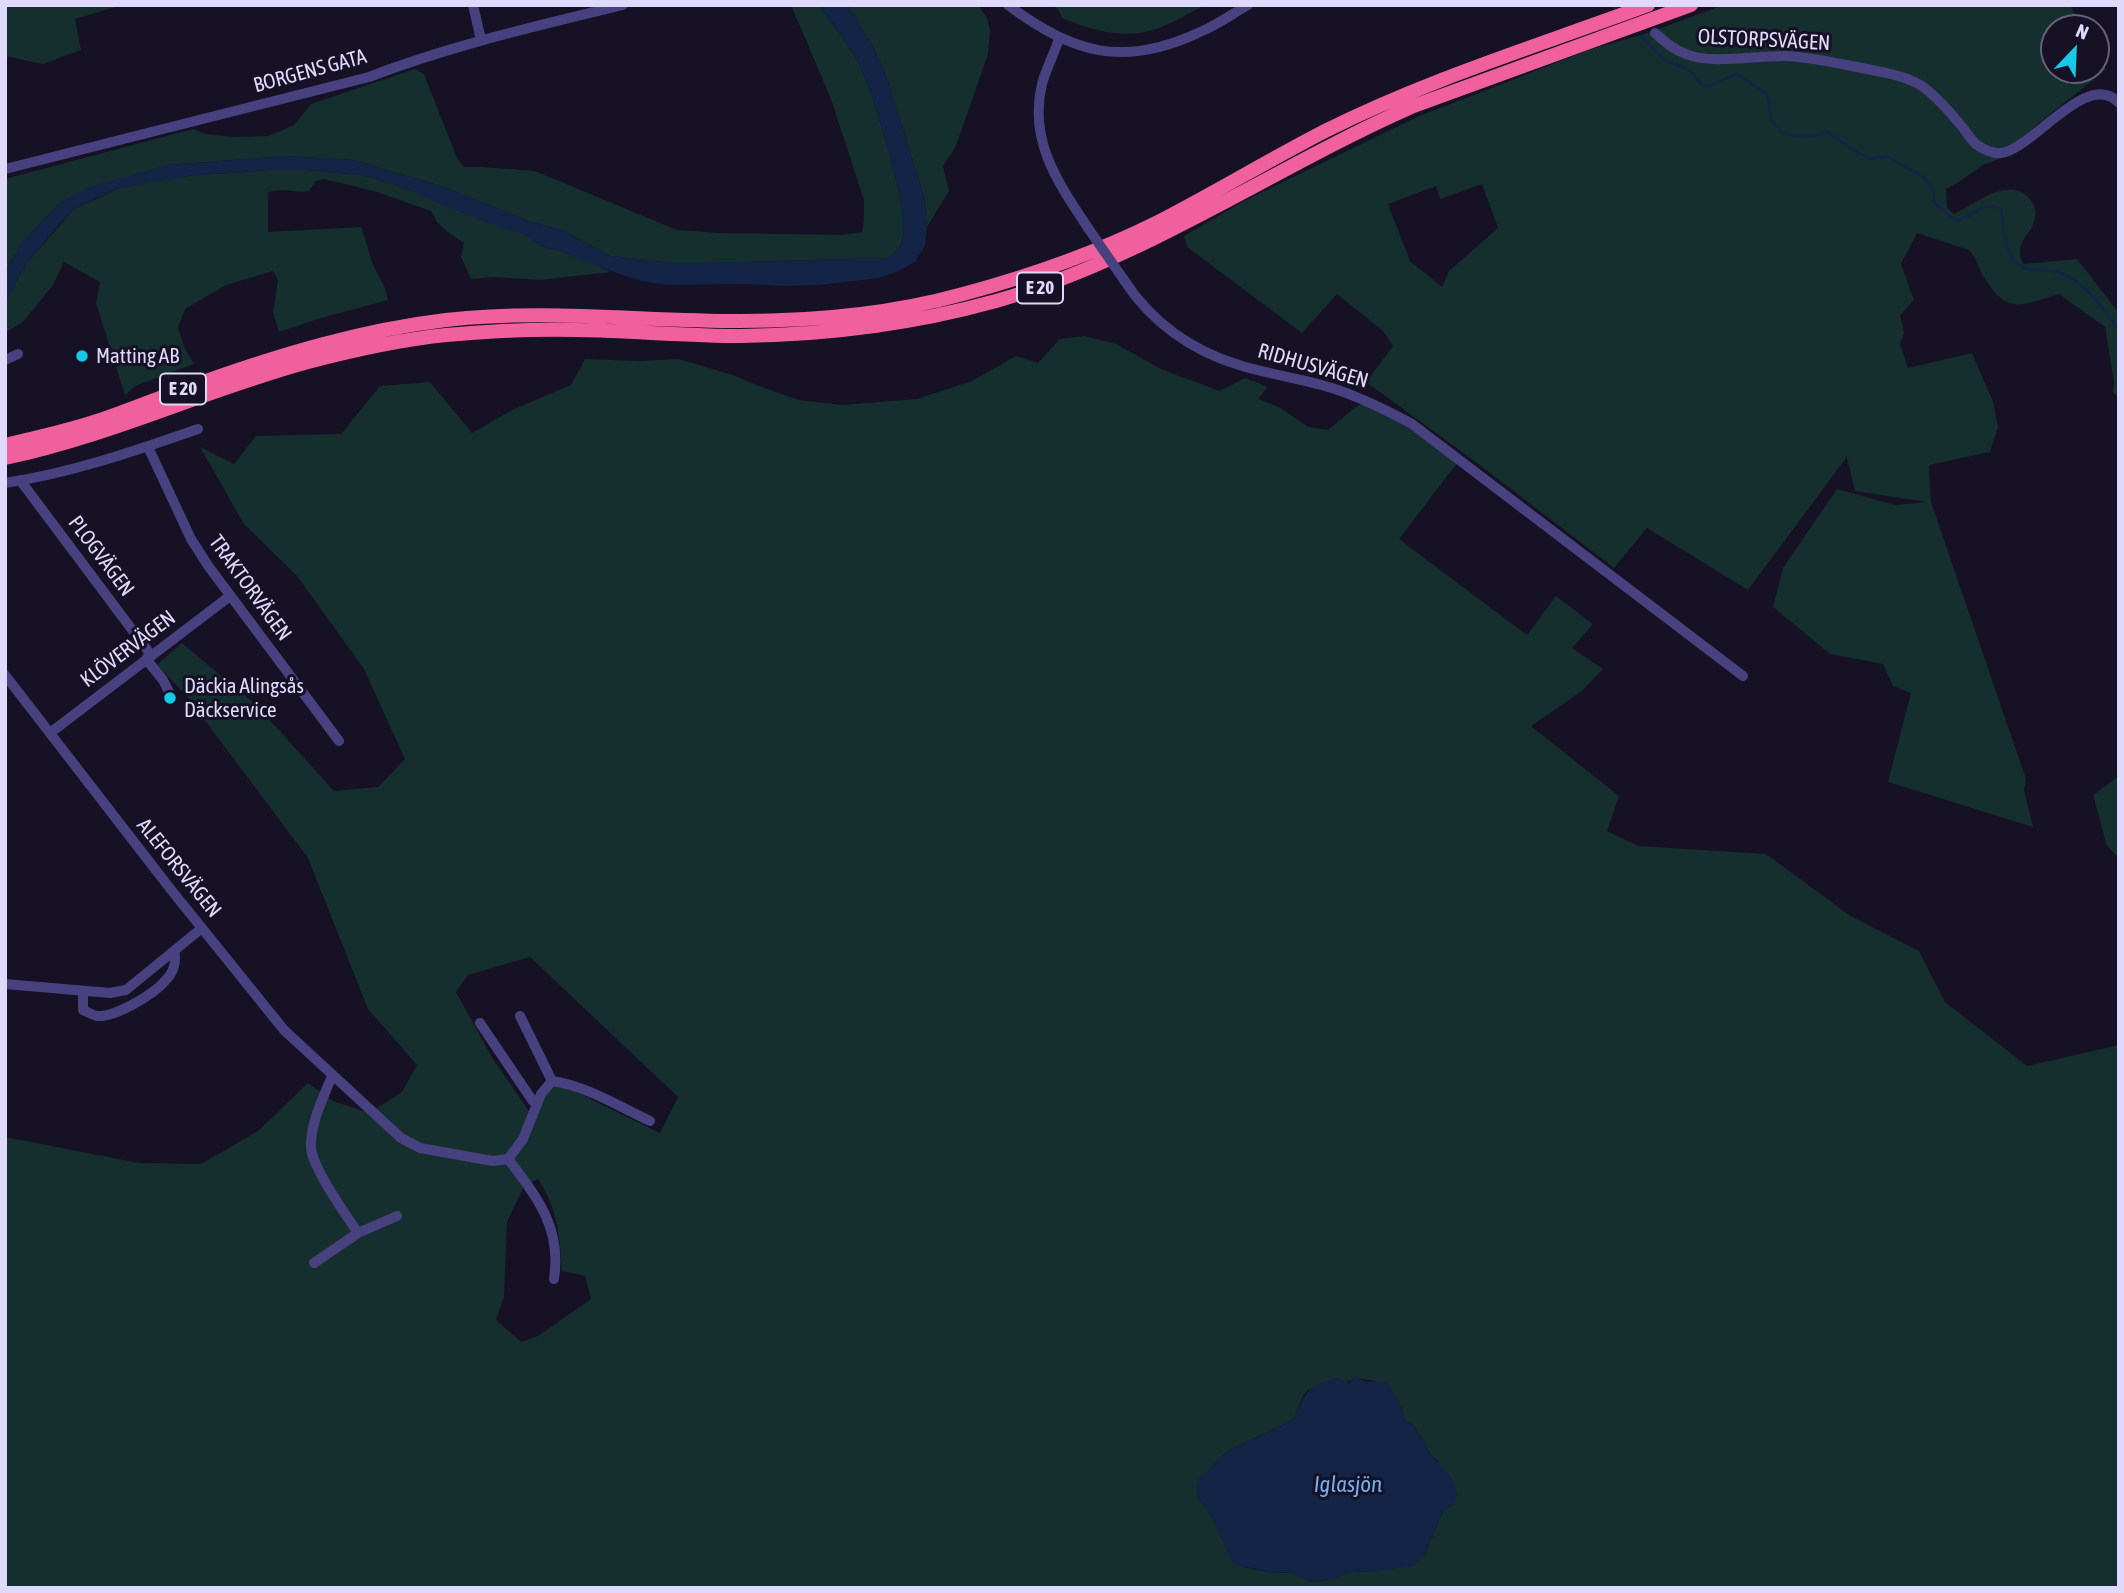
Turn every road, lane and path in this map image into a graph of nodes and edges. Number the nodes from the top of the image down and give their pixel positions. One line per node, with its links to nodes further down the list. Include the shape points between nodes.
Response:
1 (473, 5): 9 (street)
2 (623, 5): 9 (street, BORGENS GATA)
3 (1008, 5): 8 (street)
4 (1248, 5): 8 (street, via 1202,32 1149,50 1094,50)
5 (1648, 5): 15 (highway, E 20, via 1409,92 1326,131 1155,224 1041,271 957,296 862,314 781,320 578,314 443,320 296,351 100,420)
6 (1691, 5): 17 (highway, E 20, via 1411,107 1174,230 1069,277 962,310 824,332 737,336 514,330 444,335 305,363 103,433)
7 (1655, 33): 10 (street, OLSTORPSVÄGEN, via 1686,55 1703,59 1788,57 1901,76 1933,95 1974,143 1999,153 2016,148 2088,96 2101,94)
8 (1059, 39): 23 (street, RIDHUSVÄGEN, bridge, via 1039,103 1039,125 1049,165 1088,229 1150,313 1192,345 1238,365 1337,389 1412,424)
9 (481, 40): 11 (street, BORGENS GATA, via 369,77)
10 (2119, 103)
11 (5, 169)
12 (18, 354): 13 (street)
13 (5, 360)
14 (198, 429): 16 (street)
15 (5, 445)
16 (148, 447): 18 (street); 20 (street, TRAKTORVÄGEN, via 191,539)
17 (5, 458)
18 (20, 480): 19 (street); 21 (street, PLOGVÄGEN)
19 (5, 483)
20 (230, 596): 21 (street, KLÖVERVÄGEN); 26 (street, TRAKTORVÄGEN)
21 (149, 657): 24 (street, PLOGVÄGEN); 25 (street, KLÖVERVÄGEN)
22 (5, 675): 25 (street, ALEFORSVÄGEN)
23 (1743, 676)
24 (171, 696)
25 (50, 733): 27 (street, ALEFORSVÄGEN)
26 (339, 741)
27 (202, 928): 28 (street); 33 (street, ALEFORSVÄGEN, via 284,1030)
28 (174, 951): 30 (street, via 126,990); 30 (street, via 174,968 166,981 113,1013 99,1016 83,1010)
29 (5, 984): 30 (street)
30 (83, 991)
31 (520, 1016): 34 (street)
32 (480, 1023): 35 (street)
33 (332, 1076): 37 (street, ALEFORSVÄGEN, via 401,1138 420,1148 493,1161); 39 (street, via 313,1129 311,1151 329,1190)
34 (552, 1081): 35 (street); 36 (street)
35 (537, 1105): 37 (street, via 523,1139)
36 (650, 1121)
37 (508, 1159): 41 (street, via 548,1218 556,1249)
38 (397, 1216): 39 (street)
39 (358, 1233): 40 (street)
40 (314, 1263)
41 (554, 1279)

